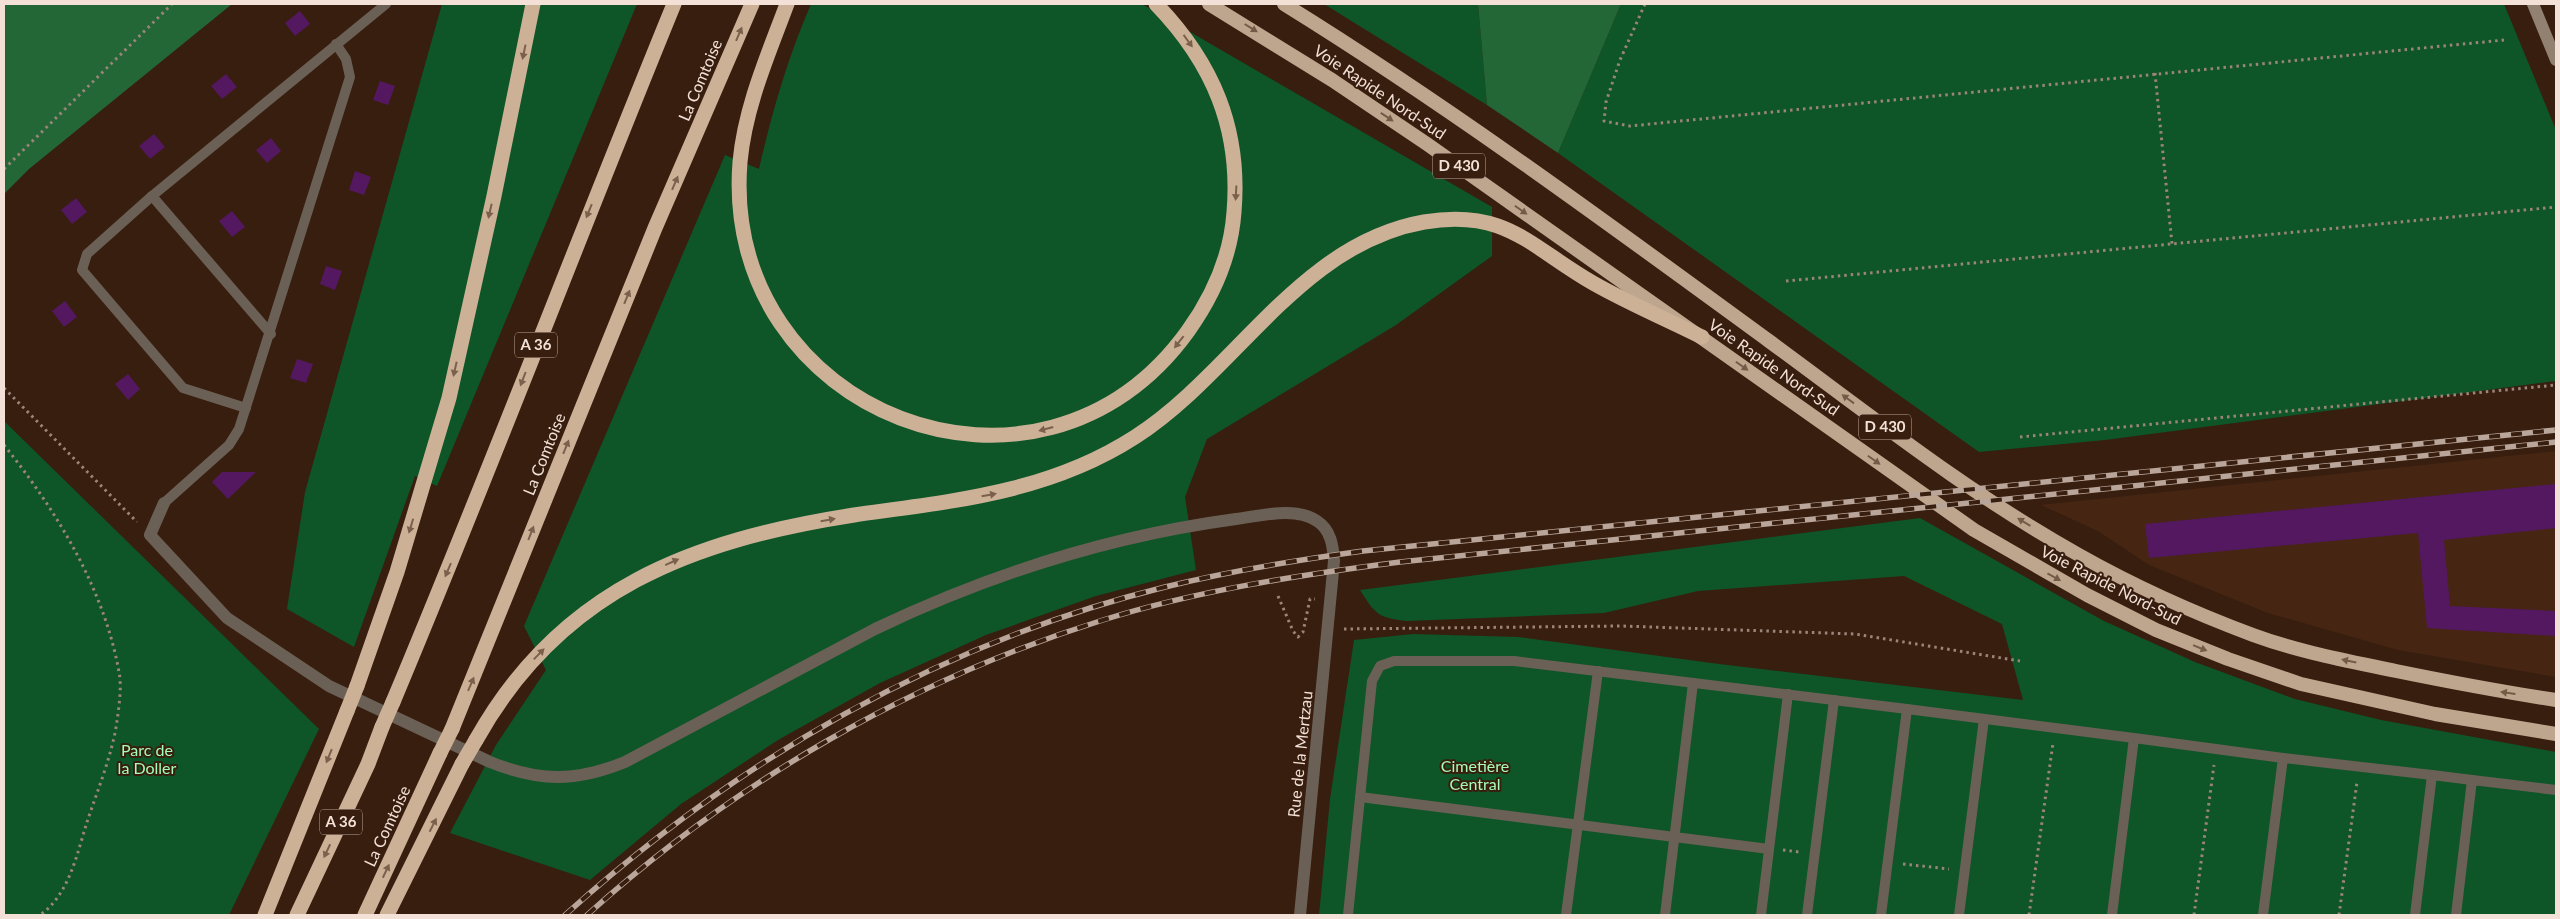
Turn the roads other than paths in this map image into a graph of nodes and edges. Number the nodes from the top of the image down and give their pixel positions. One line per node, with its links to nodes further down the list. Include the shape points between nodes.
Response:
1 (386, 4): 11 (lane)
2 (533, 4): 36 (highway, one-way to 36, bridge, via 449,398 397,572 357,686)
3 (666, 4): 13 (highway)
4 (674, 4): 13 (highway, A 36)
5 (752, 4): 38 (highway, La Comtoise, one-way to 5, bridge, via 452,729 655,228)
6 (787, 4): 7 (highway, one-way to 6, via 1188,40 1203,63 1227,119 1236,174 1233,227 1227,254 1213,289 1178,345 1132,388 1108,404 1066,422 1025,434 994,436 964,435 929,427 865,402 810,360 768,301 747,248 740,161 759,80)
7 (1156, 4)
8 (1209, 4): 16 (highway, Voie Rapide Nord-Sud / D 430, one-way to 16, via 1332,80 1427,144)
9 (1284, 4): 23 (highway, Voie Rapide Nord-Sud / D 430, one-way to 9, via 2497,692 2323,655 2255,635 2184,606 2080,556 2011,515 1924,455 1448,109)
10 (2533, 4): 12 (main road)
11 (336, 44): 14 (lane); 15 (lane, via 346,59 350,77)
12 (2556, 60)
13 (607, 166): 37 (highway, A 36, one-way to 37, bridge, via 468,525 368,764)
14 (152, 196): 15 (lane); 17 (lane, via 87,254 82,270 184,388)
15 (271, 334): 17 (lane)
16 (1702, 338): 26 (highway, Voie Rapide Nord-Sud / D 430, one-way to 26, via 1974,530 2086,595 2156,630 2301,684 2435,714); 39 (highway, one-way to 16, bridge, via 462,764 498,704 559,633 596,604 641,576 690,554 741,538 797,525 997,494 1091,462 1135,437 1178,405 1284,301 1326,266 1358,245 1391,230 1425,222 1461,219 1511,230 1592,282)
17 (246, 408): 18 (lane, via 229,445)
18 (164, 503): 40 (street, Rue de la Mertzau, via 150,535 227,618 329,686 490,762 513,771 550,778 587,775 625,762 875,629 1007,573 1100,544 1201,524 1273,514 1305,516 1324,526 1333,545 1333,598)
19 (1598, 671): 20 (lane); 32 (lane, via 1514,661 1394,661 1380,666 1372,681); 33 (lane)
20 (1693, 683): 21 (lane); 34 (lane)
21 (1788, 694): 22 (lane); 35 (lane)
22 (1834, 700): 24 (lane); 45 (lane)
23 (2556, 700)
24 (1907, 710): 25 (lane); 46 (lane)
25 (1984, 719): 27 (lane); 47 (lane)
26 (2556, 734)
27 (2134, 738): 28 (lane); 48 (lane)
28 (2282, 758): 29 (lane); 49 (lane)
29 (2432, 775): 30 (lane); 50 (lane)
30 (2472, 780): 31 (lane); 51 (lane)
31 (2556, 790)
32 (1360, 797): 33 (lane); 41 (lane)
33 (1578, 824): 34 (lane); 42 (lane)
34 (1674, 837): 35 (lane); 43 (lane)
35 (1770, 849): 44 (lane)
36 (265, 915)
37 (297, 915)
38 (365, 915)
39 (387, 915)
40 (1300, 915)
41 (1348, 915)
42 (1566, 915)
43 (1664, 915)
44 (1761, 915)
45 (1807, 915)
46 (1881, 915)
47 (1959, 915)
48 (2112, 915)
49 (2263, 915)
50 (2415, 915)
51 (2456, 915)

